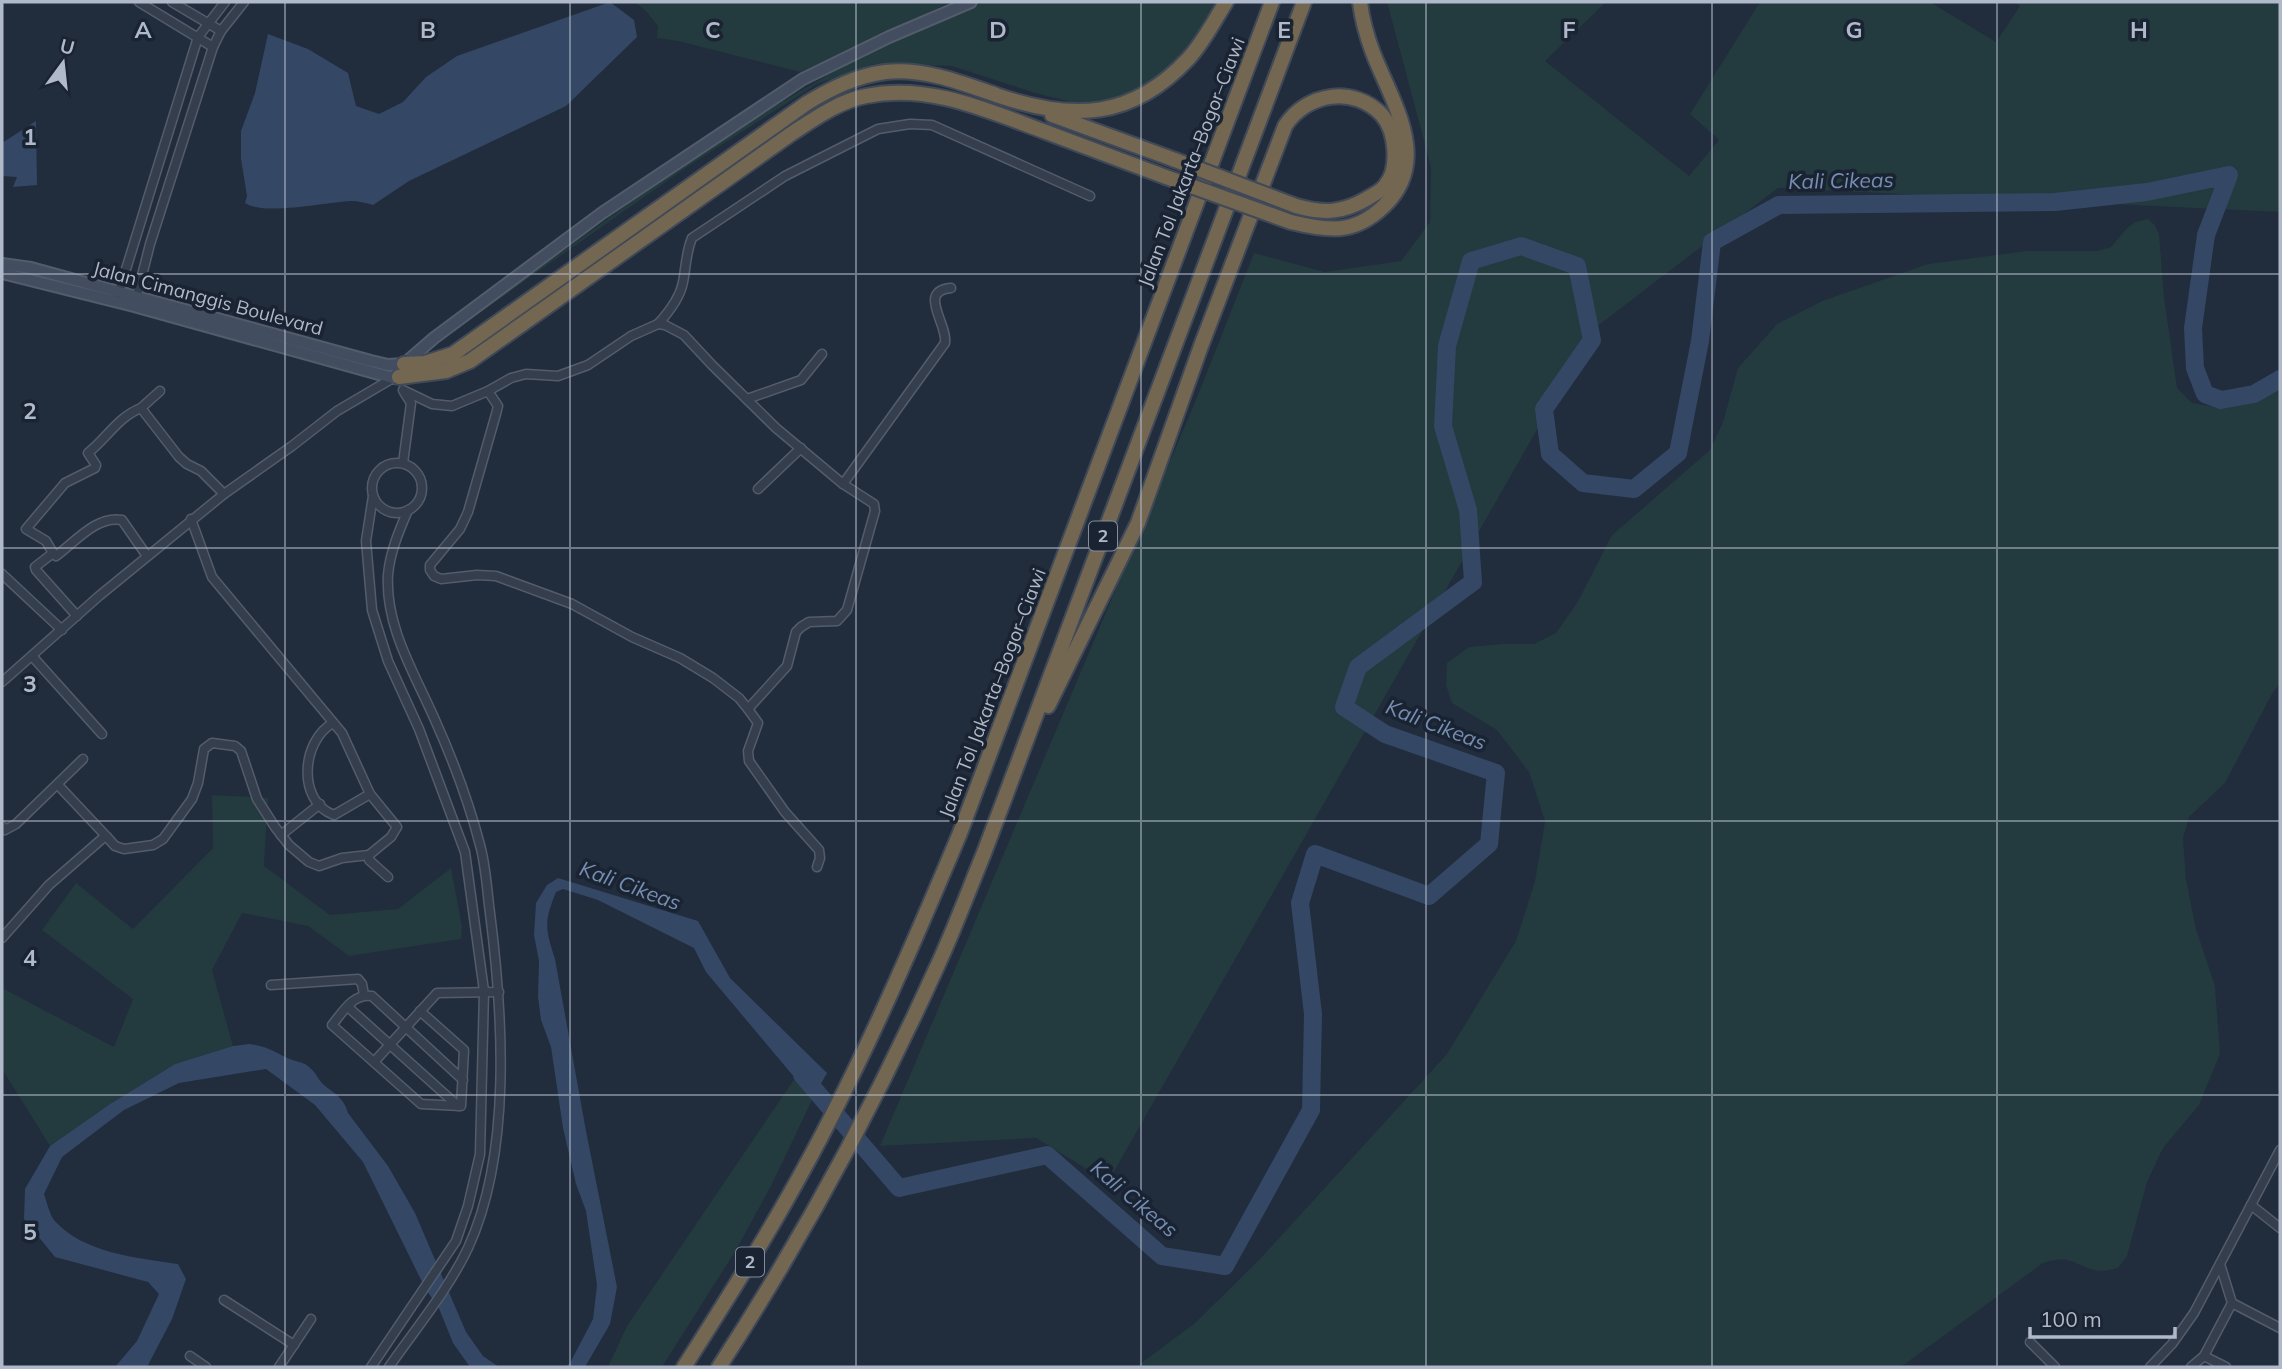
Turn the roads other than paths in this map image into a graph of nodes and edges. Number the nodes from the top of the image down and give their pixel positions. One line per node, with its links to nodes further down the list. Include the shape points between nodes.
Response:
1 (139, 2): 11 (street)
2 (160, 2): 11 (street)
3 (173, 2): 12 (street)
4 (225, 2): 12 (street)
5 (244, 2): 13 (street)
6 (971, 2): 25 (main road, via 803,79 602,213 434,338)
7 (1226, 2): 16 (highway, via 1189,58 1162,83 1130,103 1101,111)
8 (1272, 2): 91 (highway, Jalan Tol Jakarta–Bogor–Ciawi / 2, via 960,833 917,936 869,1042 788,1199)
9 (1304, 2): 49 (highway, 2)
10 (1360, 2): 25 (highway, bridge, via 1373,52 1405,133 1407,159 1392,199 1374,217 1352,227 1334,230 1290,222 940,95 902,91 865,96 843,103 791,134 470,360 446,371)
11 (155, 11): 14 (street)
12 (208, 22): 13 (street); 14 (street)
13 (221, 31): 15 (street)
14 (198, 37): 15 (street); 21 (street)
15 (213, 47): 22 (street)
16 (1031, 107): 25 (highway, via 948,78 915,72 887,72 835,86 453,354); 49 (highway, bridge, via 1175,160 1296,206 1316,212 1346,210 1386,185 1394,150 1387,122 1359,101 1329,97 1309,102 1292,114 1285,126 1201,346 1138,523)
17 (1090, 196): 23 (street, via 932,125 877,129 785,176 692,238 682,285)
18 (2, 264): 21 (main road, Jalan Cimanggis Boulevard, via 31,268)
19 (2, 273): 21 (main road, Jalan Cimanggis Boulevard)
20 (951, 288): 32 (street, via 941,289 934,301 946,343)
21 (117, 297): 22 (main road, Jalan Cimanggis Boulevard)
22 (135, 301): 25 (main road, Jalan Cimanggis Boulevard); 25 (main road, Jalan Cimanggis Boulevard, via 388,365)
23 (658, 324): 27 (street, via 588,365 558,376 526,374); 28 (street, via 684,335)
24 (822, 354): 28 (street, via 801,380)
25 (400, 377): 27 (street, via 432,404 452,406); 31 (street, via 411,403); 34 (street, via 337,411)
26 (160, 391): 29 (street)
27 (488, 391): 45 (street, via 498,406 468,512 430,565 434,576 496,576 572,604 632,638 680,658 713,678)
28 (747, 399): 30 (street)
29 (141, 408): 34 (street, via 179,457); 38 (street, via 117,422 88,453 95,468 65,483 26,529 46,541)
30 (801, 448): 32 (street); 33 (street)
31 (403, 463): 35 (street, via 391,463 376,473); 36 (street, via 414,469 422,485 417,502)
32 (843, 484): 45 (street, via 875,508 851,600 840,619 809,622 796,632 787,666)
33 (758, 489)
34 (223, 494): 37 (street)
35 (373, 496): 36 (street, via 385,510); 57 (street, via 366,541 372,610)
36 (408, 510): 56 (street, via 393,547 388,576 394,626 437,723)
37 (191, 519): 39 (street); 46 (street, via 212,577)
38 (53, 553): 39 (street, via 56,556 113,518 122,520); 41 (street, via 36,570)
39 (147, 556): 41 (street)
40 (2, 574): 42 (street)
41 (77, 616): 42 (street)
42 (62, 630): 43 (street)
43 (32, 656): 44 (street); 47 (street)
44 (2, 682)
45 (748, 709): 59 (street, via 758,723 749,761 785,812 819,849)
46 (333, 723): 51 (street, via 349,745); 52 (street, via 318,736 309,757 310,787)
47 (102, 734)
48 (83, 759): 50 (street)
49 (1012, 780): 92 (highway, 2, via 936,970 890,1065 835,1171)
50 (58, 785): 53 (street, via 16,824); 55 (street)
51 (370, 794): 52 (street, via 334,815); 58 (street, via 397,827)
52 (320, 804): 54 (street)
53 (3, 829)
54 (281, 835): 55 (street, via 257,799 241,751 212,743 204,749 192,799 163,839 124,849); 58 (street, via 319,866)
55 (107, 836): 61 (street, via 49,885)
56 (481, 846): 57 (street); 64 (street)
57 (465, 852): 63 (street)
58 (369, 855): 60 (street)
59 (817, 867)
60 (388, 877)
61 (2, 938)
62 (271, 985): 65 (street, via 358,979)
63 (484, 991): 64 (street); 67 (street, via 437,993); 71 (street)
64 (499, 992): 70 (street)
65 (364, 995): 66 (street); 68 (street, via 372,996)
66 (348, 1007): 69 (street); 72 (street, via 332,1025)
67 (420, 1011): 68 (street); 73 (street, via 464,1051)
68 (405, 1028): 69 (street); 73 (street)
69 (390, 1044): 72 (street); 74 (street)
70 (499, 1053): 71 (street); 90 (street, via 496,1152 482,1210 451,1276)
71 (483, 1057): 89 (street, via 480,1154 456,1241)
72 (374, 1062): 74 (street, via 421,1104)
73 (463, 1080): 74 (street)
74 (458, 1106)
75 (2280, 1150): 76 (street)
76 (2251, 1205): 77 (street); 78 (street)
77 (2280, 1228)
78 (2220, 1264): 80 (street); 94 (street, via 2184,1327)
79 (224, 1300): 84 (street)
80 (2232, 1303): 82 (street); 86 (street)
81 (311, 1319): 84 (street)
82 (2280, 1328)
83 (2030, 1342): 93 (street)
84 (294, 1345): 88 (street)
85 (190, 1356): 87 (street)
86 (2204, 1356): 95 (street); 96 (street)
87 (206, 1367)
88 (279, 1367)
89 (371, 1367)
90 (389, 1367)
91 (684, 1367)
92 (719, 1367)
93 (2055, 1367)
94 (2150, 1367)
95 (2191, 1367)
96 (2226, 1367)

